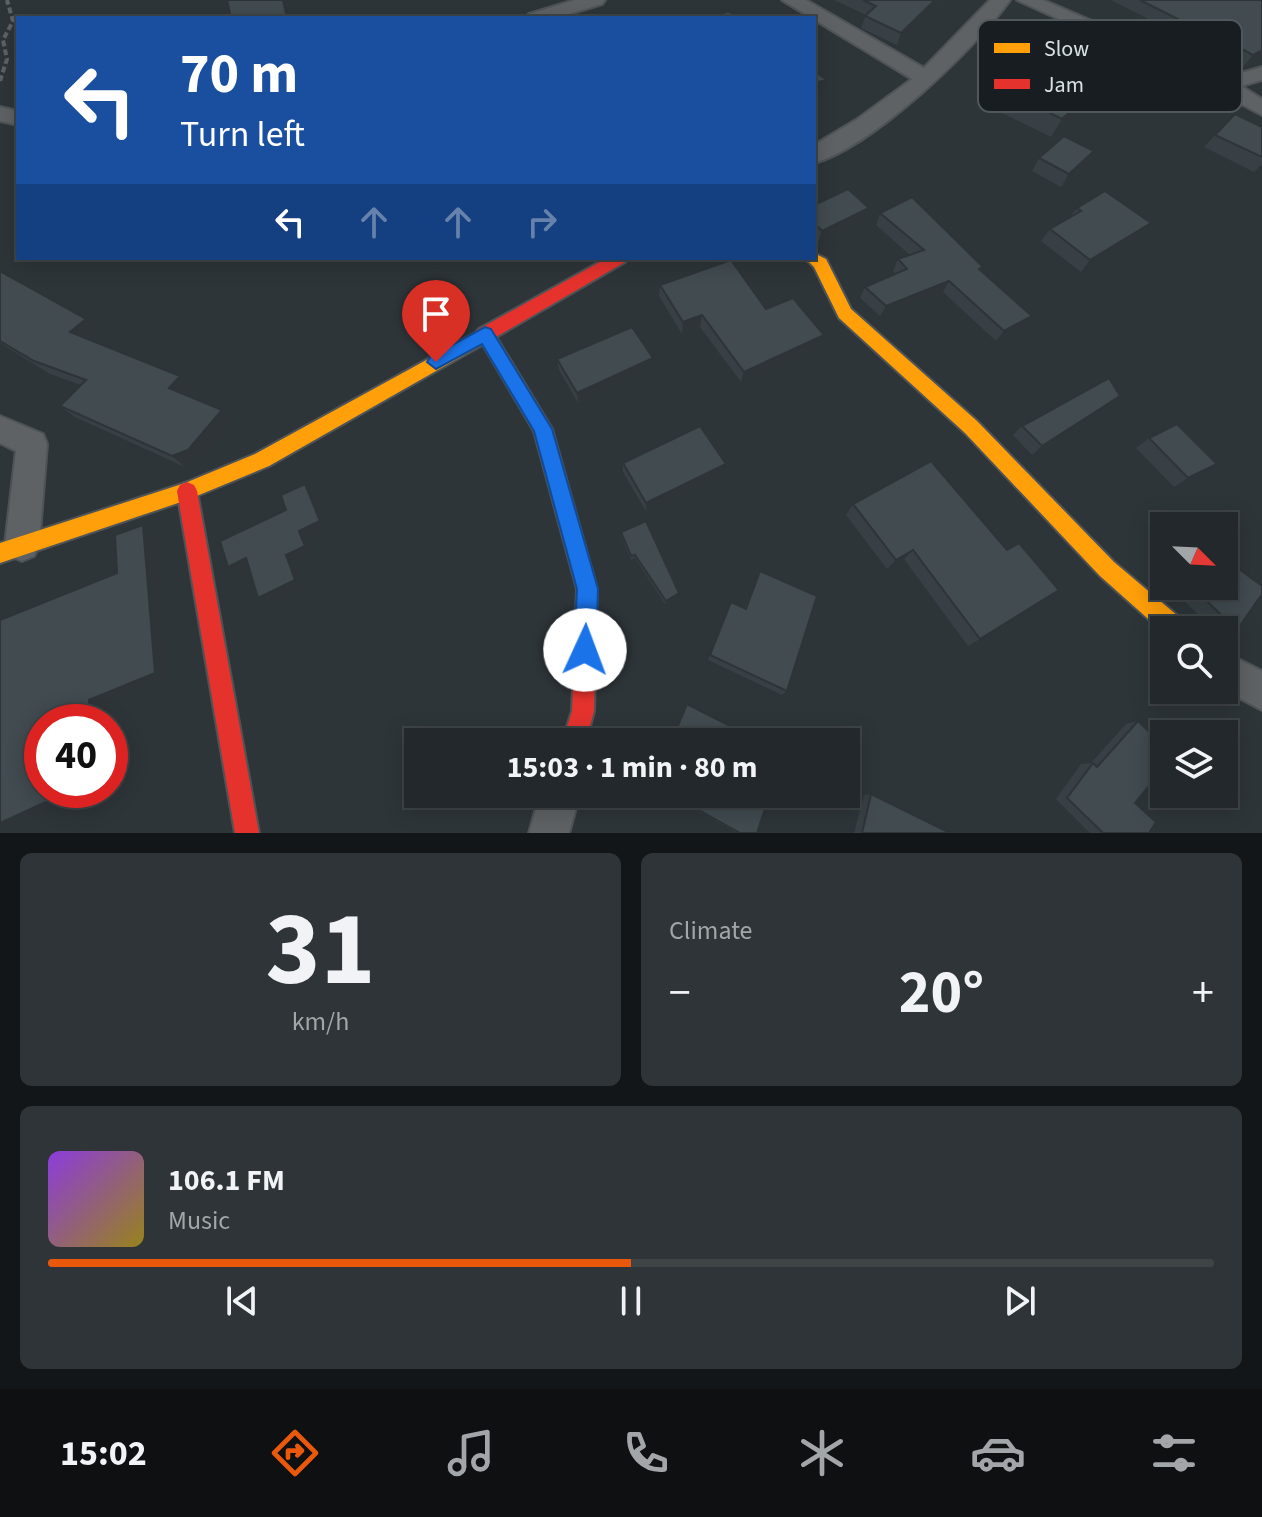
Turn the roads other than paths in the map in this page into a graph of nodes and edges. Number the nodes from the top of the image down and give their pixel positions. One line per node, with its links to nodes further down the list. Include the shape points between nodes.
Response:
1 (595, 0): 5 (street)
2 (792, 0): 10 (street)
3 (1000, 0): 6 (street)
4 (1027, 0): 7 (street)
5 (543, 16)
6 (985, 20)
7 (1073, 20)
8 (978, 26): 10 (street)
9 (1262, 73): 11 (street)
10 (924, 77): 14 (street, via 865,128)
11 (1242, 79)
12 (1242, 96): 13 (street)
13 (1262, 108)
14 (816, 154)
15 (616, 260): 17 (street)
16 (816, 260): 21 (street, via 845,313 971,427 1107,569)
17 (485, 334): 19 (street, via 262,460); 24 (street, via 543,429 587,589)
18 (0, 429): 20 (street, via 32,444)
19 (187, 491): 20 (street); 26 (street)
20 (11, 549)
21 (1161, 616)
22 (1238, 678): 23 (street)
23 (1262, 691)
24 (578, 728)
25 (556, 808): 27 (street)
26 (247, 833)
27 (549, 833)

